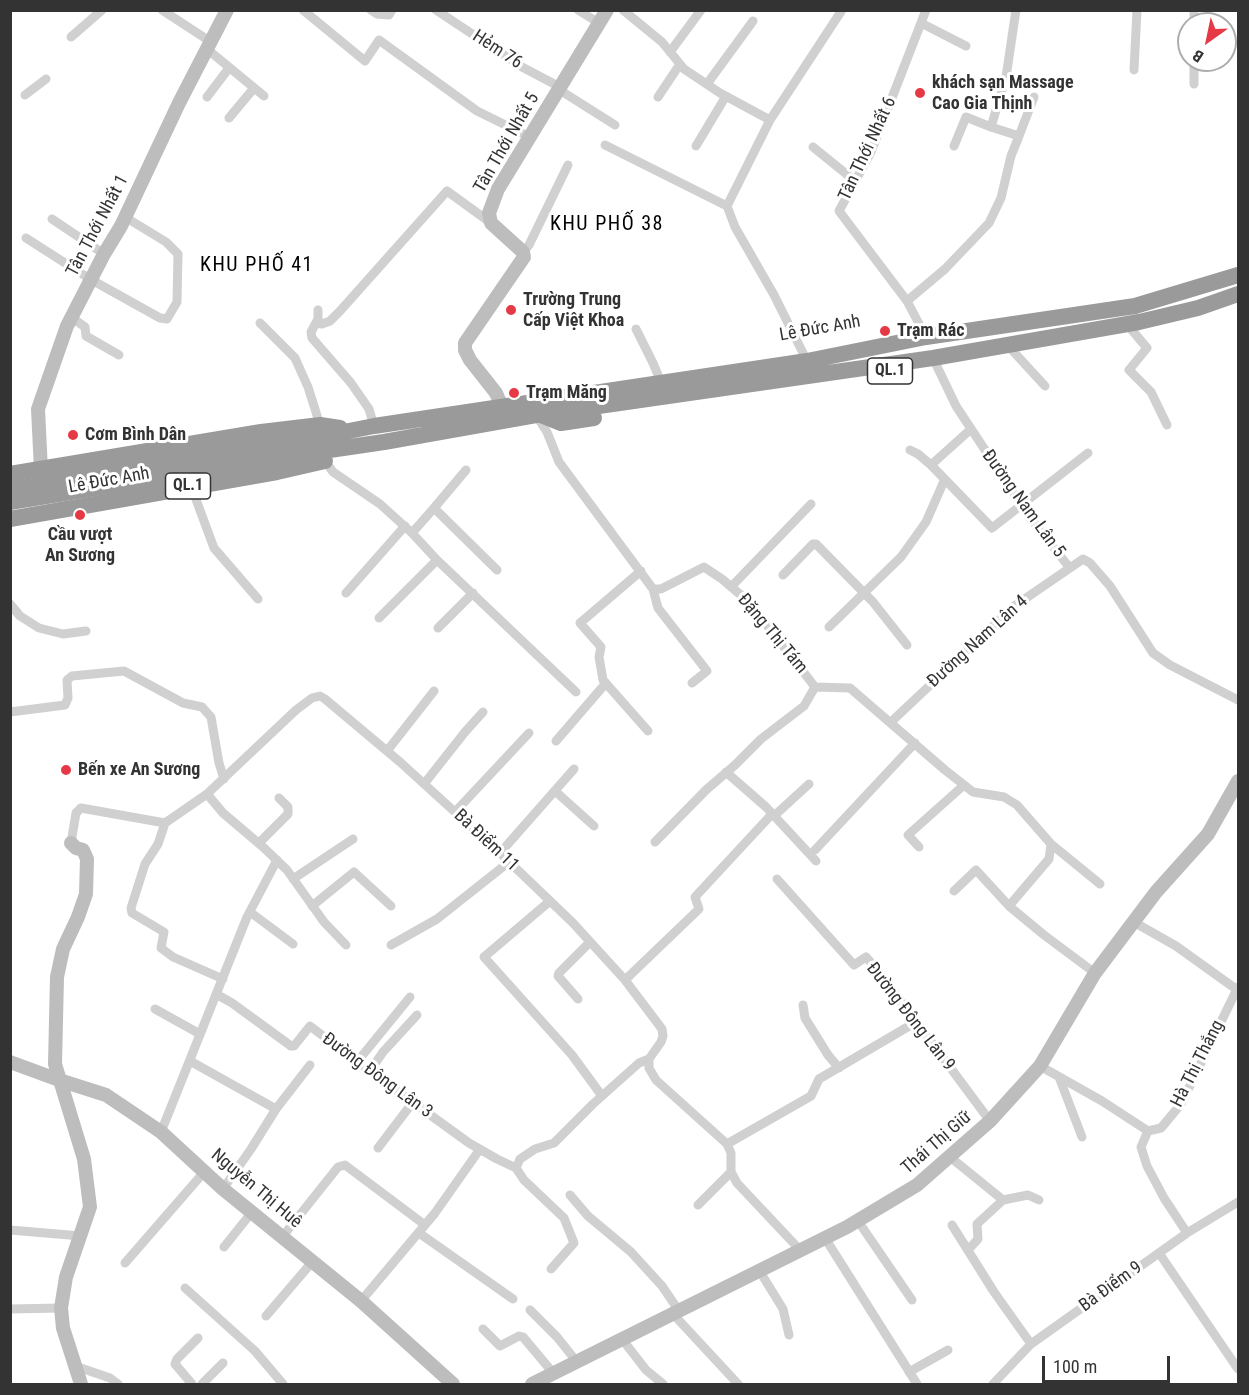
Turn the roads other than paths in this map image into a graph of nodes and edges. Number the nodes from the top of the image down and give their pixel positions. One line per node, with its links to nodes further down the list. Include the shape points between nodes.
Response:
1 (102, 10): 18 (street)
2 (162, 10): 19 (street)
3 (227, 10): 19 (street, Tân Thới Nhất 1)
4 (303, 10): 42 (street, via 365,61 379,40 477,111)
5 (372, 10): 6 (street, via 389,15)
6 (392, 10)
7 (436, 10): 30 (street, Hẻm 76)
8 (578, 10): 15 (street)
9 (623, 10): 21 (street)
10 (701, 10): 21 (street)
11 (842, 10): 38 (street)
12 (926, 10): 17 (street, Tân Thới Nhất 6)
13 (1016, 10): 40 (street, via 1006,77)
14 (1137, 10): 24 (street)
15 (603, 16): 30 (street, Tân Thới Nhất 5)
16 (753, 21): 27 (street)
17 (921, 23): 20 (street); 48 (street, Tân Thới Nhất 6, via 871,152)
18 (71, 37)
19 (209, 46): 23 (street); 50 (street, Tân Thới Nhất 1)
20 (966, 46)
21 (670, 52): 22 (street)
22 (680, 64): 27 (street); 36 (street)
23 (229, 68): 29 (street); 34 (street)
24 (1134, 69)
25 (1194, 72): 28 (street)
26 (46, 79): 31 (street)
27 (707, 84): 33 (street)
28 (1194, 84)
29 (254, 88): 32 (street); 37 (street)
30 (559, 88): 39 (street, Hẻm 76); 42 (street, Tân Thới Nhất 5)
31 (26, 95)
32 (264, 96)
33 (726, 96): 38 (street); 44 (street)
34 (207, 97)
35 (1034, 97): 41 (street)
36 (658, 98)
37 (229, 118)
38 (770, 120): 49 (street)
39 (615, 125)
40 (991, 127): 41 (street); 45 (street, via 966,117)
41 (1018, 136): 61 (street, via 1001,198 989,224)
42 (530, 137): 52 (street, Tân Thới Nhất 5, via 498,189 489,213)
43 (605, 145): 49 (street)
44 (696, 146)
45 (954, 146)
46 (813, 147): 48 (street)
47 (568, 165): 54 (street)
48 (855, 181): 61 (street, Tân Thới Nhất 6, via 839,212)
49 (727, 206): 72 (street)
50 (125, 218): 55 (street, Tân Thới Nhất 1); 58 (street, via 166,242 178,254 177,302 167,319 160,318)
51 (52, 219): 55 (street)
52 (491, 223): 54 (street, Tân Thới Nhất 5); 65 (street, via 447,191 340,311 330,321)
53 (26, 238): 58 (street)
54 (523, 252): 76 (street, via 524,257 465,343 470,360)
55 (104, 254): 58 (street, Tân Thới Nhất 1)
56 (1239, 265): 60 (highway, Lê Đức Anh / QL.1)
57 (1239, 275): 60 (highway, Lê Đức Anh / QL.1)
58 (90, 279): 64 (street, Tân Thới Nhất 1)
59 (1239, 294): 73 (highway, Lê Đức Anh / QL.1, via 1139,322)
60 (1152, 296): 69 (highway, Lê Đức Anh / QL.1, via 1135,306)
61 (907, 301): 69 (street, Tân Thới Nhất 6)
62 (1239, 304): 68 (highway, Lê Đức Anh / QL.1, via 1194,318)
63 (318, 310): 65 (street)
64 (71, 317): 71 (street, via 85,327 86,336); 89 (street, Tân Thới Nhất 1, via 39,409)
65 (316, 322): 80 (street, via 312,338 351,383 369,409)
66 (260, 323): 78 (street, via 295,358)
67 (636, 329): 74 (street)
68 (1131, 329): 70 (highway, Lê Đức Anh / QL.1); 79 (street, via 1147,348 1129,370 1150,392)
69 (924, 334): 72 (highway, Lê Đức Anh / QL.1)
70 (1012, 350): 73 (highway, Lê Đức Anh / QL.1); 75 (street)
71 (119, 355)
72 (805, 357): 74 (highway, Lê Đức Anh / QL.1); 76 (highway, Lê Đức Anh / QL.1)
73 (934, 361): 77 (highway, Lê Đức Anh / QL.1); 81 (street, Đường Nam Lân 5)
74 (657, 375): 76 (highway, Lê Đức Anh / QL.1, via 531,393)
75 (1045, 386)
76 (508, 406): 80 (highway, Lê Đức Anh / QL.1)
77 (538, 414): 83 (highway, Lê Đức Anh / QL.1); 105 (street, via 559,462)
78 (320, 425): 82 (highway, Lê Đức Anh / QL.1); 89 (highway, Lê Đức Anh / QL.1)
79 (1167, 425)
80 (374, 426): 82 (highway, Lê Đức Anh / QL.1)
81 (971, 429): 88 (street); 96 (street, Đường Nam Lân 5)
82 (352, 430): 84 (highway, Lê Đức Anh / QL.1)
83 (353, 447): 84 (highway, Lê Đức Anh / QL.1); 87 (highway, Lê Đức Anh / QL.1)
84 (288, 449): 91 (highway, QL.1, bridge); 94 (highway, QL.1, bridge)
85 (909, 450): 88 (street)
86 (1088, 453): 96 (street)
87 (326, 460): 93 (highway, Lê Đức Anh / QL.1); 99 (street, via 333,472)
88 (930, 465): 92 (street)
89 (41, 470): 91 (highway, Lê Đức Anh / QL.1)
90 (466, 470): 97 (street)
91 (11, 481): 98 (highway)
92 (944, 481): 96 (street, via 992,528); 109 (street, via 926,522 901,557)
93 (191, 486): 98 (highway, Lê Đức Anh / QL.1); 112 (street, via 214,548)
94 (10, 502)
95 (811, 504): 107 (street)
96 (1022, 506): 103 (street, Đường Nam Lân 5)
97 (434, 508): 101 (street); 104 (street)
98 (14, 519): 100 (highway, via 15,529)
99 (405, 526): 101 (street); 110 (street)
100 (10, 531)
101 (412, 533): 102 (street)
102 (437, 560): 111 (street); 114 (street)
103 (1069, 567): 124 (street, Đường Nam Lân 5, via 1083,560 1090,563 1110,586 1153,653); 127 (street, Đường Nam Lân 4, via 1013,607)
104 (497, 570)
105 (640, 571): 108 (street); 119 (street, via 580,623 601,647 599,657)
106 (783, 575): 109 (street, via 814,543)
107 (731, 586): 108 (street, Đặng Thị Tám, via 704,567 661,589); 121 (street, Đặng Thị Tám, via 749,602)
108 (653, 589): 120 (street, via 658,608 707,671)
109 (864, 592): 115 (street); 118 (street)
110 (346, 593)
111 (473, 593): 116 (street); 123 (street)
112 (258, 599)
113 (10, 604): 117 (street, via 39,628 63,633)
114 (379, 618)
115 (829, 627)
116 (438, 628)
117 (86, 631)
118 (907, 645)
119 (606, 683): 128 (street); 130 (street)
120 (692, 683)
121 (815, 687): 127 (street, Đặng Thị Tám, via 850,688); 134 (street, via 804,706)
122 (434, 692): 132 (street)
123 (576, 692)
124 (1239, 700)
125 (10, 712): 135 (street, via 65,705 67,680 72,676 124,670 183,703 202,707 212,717)
126 (483, 712): 137 (street)
127 (891, 722): 131 (street, Đặng Thị Tám)
128 (648, 731)
129 (529, 733): 143 (street)
130 (556, 741)
131 (915, 743): 139 (street, Đặng Thị Tám); 153 (street)
132 (387, 751): 135 (street, Bà Điểm 11, via 320,696 296,710); 137 (street, Bà Điểm 11)
133 (574, 769): 140 (street)
134 (726, 772): 144 (street); 148 (street)
135 (224, 779): 141 (street, Bà Điểm 11)
136 (1239, 781): 167 (street, Thái Thị Giữ, via 1208,834)
137 (424, 784): 143 (street, Bà Điểm 11)
138 (809, 784): 144 (street)
139 (964, 784): 151 (street, Đặng Thị Tám, via 973,792 1004,798 1017,805); 152 (street, via 908,835)
140 (555, 790): 146 (street); 154 (street)
141 (207, 794): 145 (street, Bà Điểm 11); 150 (street)
142 (279, 798): 150 (street, via 288,807 288,814)
143 (455, 812): 154 (street, Bà Điểm 11)
144 (773, 815): 156 (street); 174 (street, via 695,897 699,909)
145 (165, 823): 149 (street, via 81,808 76,813); 173 (street, via 145,864 132,913 164,932 161,948 173,957)
146 (594, 825)
147 (353, 839): 158 (street)
148 (655, 842)
149 (71, 843): 193 (street, via 83,850 87,859 86,894 63,949 57,977)
150 (259, 843): 155 (street)
151 (1051, 844): 160 (street, Đặng Thị Tám); 165 (street, via 1049,859)
152 (919, 847)
153 (815, 850)
154 (500, 853): 157 (street, Bà Điểm 11)
155 (277, 860): 158 (street); 166 (street)
156 (816, 861)
157 (509, 862): 162 (street, Bà Điểm 11); 171 (street, via 437,919)
158 (293, 879): 163 (street)
159 (777, 879): 182 (street, Đường Đông Lân 9, via 854,965 866,957)
160 (1100, 884)
161 (954, 891): 165 (street, via 976,870)
162 (550, 901): 168 (street, Bà Điểm 11); 194 (street, via 484,957 572,1055)
163 (312, 906): 164 (street, via 354,872); 170 (street)
164 (391, 906)
165 (1009, 906): 172 (street)
166 (250, 912): 169 (street); 173 (street)
167 (1132, 921): 172 (street, Thái Thị Giữ); 175 (street)
168 (590, 942): 174 (street, Bà Điểm 11); 178 (street, via 558,976)
169 (293, 944)
170 (346, 945)
171 (391, 945)
172 (1095, 973): 189 (street, Thái Thị Giữ)
173 (223, 979): 176 (street)
174 (625, 980): 184 (street, Bà Điểm 11, via 662,1029 661,1042)
175 (1237, 988): 198 (street, Hà Thị Thắng, via 1181,1104 1161,1128)
176 (216, 994): 183 (street); 187 (street, Đường Đông Lân 3, via 291,1046 310,1026)
177 (410, 997): 187 (street)
178 (578, 999)
179 (803, 1005): 190 (street, via 805,1018)
180 (155, 1009): 183 (street)
181 (417, 1015): 191 (street)
182 (916, 1022): 190 (street); 197 (street, Đường Đông Lân 9)
183 (200, 1034): 185 (street)
184 (649, 1059): 194 (street, via 639,1063); 201 (street, via 656,1080)
185 (190, 1061): 196 (street); 199 (street)
186 (10, 1062): 193 (street, Nguyễn Thị Huê)
187 (357, 1062): 191 (street, Đường Đông Lân 3)
188 (310, 1065): 196 (street)
189 (1040, 1066): 192 (street); 197 (street, Thái Thị Giữ)
190 (839, 1068): 201 (street, via 819,1080 811,1096)
191 (370, 1071): 195 (street, Đường Đông Lân 3)
192 (1059, 1077): 198 (street); 200 (street)
193 (59, 1080): 199 (street, Nguyễn Thị Huê, via 106,1095); 220 (street, via 85,1169 90,1207)
194 (602, 1096): 205 (street, via 554,1143 535,1149 520,1159)
195 (413, 1102): 202 (street); 203 (street, Đường Đông Lân 3)
196 (276, 1109): 208 (street)
197 (990, 1121): 204 (street, Thái Thị Giữ)
198 (1148, 1131): 219 (street, via 1141,1147 1147,1166)
199 (161, 1132): 206 (street, Nguyễn Thị Huê)
200 (1082, 1137)
201 (727, 1144): 207 (street)
202 (378, 1148)
203 (480, 1149): 205 (street, Đường Đông Lân 3); 217 (street)
204 (950, 1157): 210 (street); 215 (street, Thái Thị Giữ, via 917,1185)
205 (516, 1168): 229 (street, via 564,1218 574,1243)
206 (205, 1171): 208 (street, Nguyễn Thị Huê); 228 (street)
207 (731, 1172): 213 (street); 225 (street)
208 (223, 1189): 214 (street, Nguyễn Thị Huê)
209 (570, 1195): 238 (street, via 588,1216 631,1252)
210 (1003, 1200): 211 (street, via 1028,1195); 224 (street, via 977,1224 978,1239)
211 (1039, 1200)
212 (1239, 1202): 219 (street, Bà Điểm 9)
213 (698, 1205)
214 (252, 1212): 221 (street, Nguyễn Thị Huê); 223 (street)
215 (858, 1221): 222 (street, Thái Thị Giữ); 233 (street)
216 (952, 1225): 224 (street)
217 (422, 1229): 221 (street, via 345,1165 338,1167); 232 (street); 234 (street)
218 (10, 1230): 220 (street)
219 (1187, 1233): 226 (street, Bà Điểm 9)
220 (81, 1236): 235 (street, via 66,1277)
221 (283, 1236): 227 (street, Nguyễn Thị Huê)
222 (825, 1238): 225 (street, Thái Thị Giữ); 250 (street)
223 (224, 1247)
224 (969, 1249): 244 (street)
225 (800, 1250): 230 (street, Thái Thị Giữ)
226 (1159, 1253): 244 (street, Bà Điểm 9); 249 (street)
227 (313, 1262): 234 (street, Nguyễn Thị Huê); 239 (street)
228 (125, 1263)
229 (551, 1269)
230 (759, 1270): 238 (street, Thái Thị Giữ); 241 (street, via 783,1309)
231 (185, 1288): 256 (street, via 255,1351)
232 (513, 1299)
233 (912, 1300)
234 (361, 1301): 257 (street, Nguyễn Thị Huê)
235 (61, 1308): 236 (street); 248 (street)
236 (10, 1309)
237 (530, 1310): 246 (street)
238 (676, 1312): 243 (street, Thái Thị Giữ); 260 (street)
239 (266, 1316)
240 (483, 1329): 251 (street, via 500,1346 523,1337)
241 (789, 1335)
242 (198, 1338): 254 (street, via 175,1364)
243 (622, 1339): 246 (street, Thái Thị Giữ); 259 (street, via 646,1370)
244 (1031, 1344): 262 (street, Bà Điểm 9)
245 (948, 1350): 250 (street)
246 (577, 1362): 251 (street, Thái Thị Giữ)
247 (223, 1363): 255 (street)
248 (75, 1366): 252 (street); 253 (street)
249 (1239, 1369)
250 (909, 1372): 261 (street)
251 (554, 1374): 258 (street, Thái Thị Giữ)
252 (81, 1384)
253 (118, 1384)
254 (192, 1384)
255 (202, 1384)
256 (283, 1384)
257 (453, 1384)
258 (532, 1384)
259 (663, 1384)
260 (738, 1384)
261 (917, 1384)
262 (993, 1384)

